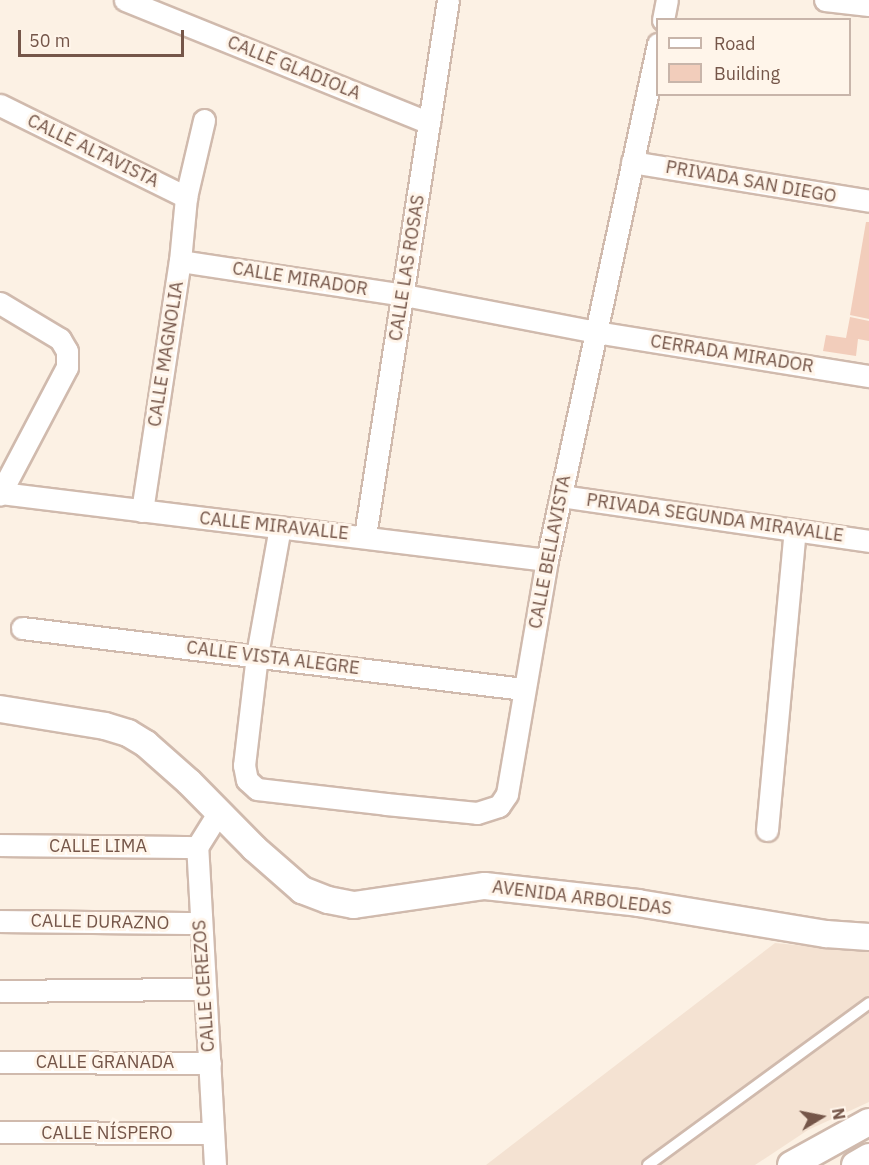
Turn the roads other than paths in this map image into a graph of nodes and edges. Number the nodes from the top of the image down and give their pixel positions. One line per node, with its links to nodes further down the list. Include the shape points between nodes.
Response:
1 (125, 0): 10 (street, CALLE GLADIOLA)
2 (448, 0): 10 (street, CALLE LAS ROSAS)
3 (667, 0): 6 (street)
4 (825, 0): 5 (street)
5 (869, 5)
6 (663, 18)
7 (656, 49): 11 (street, CALLE BELLAVISTA)
8 (0, 105): 12 (street, CALLE ALTAVISTA)
9 (204, 120): 12 (street, CALLE MAGNOLIA)
10 (429, 123): 15 (street, CALLE LAS ROSAS)
11 (632, 162): 13 (street, PRIVADA SAN DIEGO); 17 (street, CALLE BELLAVISTA)
12 (186, 197): 14 (street, CALLE MAGNOLIA)
13 (869, 201)
14 (180, 261): 15 (street, CALLE MIRADOR); 21 (street, CALLE MAGNOLIA)
15 (404, 295): 17 (street, CALLE MIRADOR); 24 (street, CALLE LAS ROSAS)
16 (0, 303): 19 (street, via 60,339 67,351 67,367)
17 (596, 332): 18 (street, CERRADA MIRADOR); 20 (street, CALLE BELLAVISTA)
18 (869, 376)
19 (0, 493): 21 (street, CALLE MIRAVALLE)
20 (561, 496): 23 (street, PRIVADA SEGUNDA MIRAVALLE); 26 (street, CALLE BELLAVISTA)
21 (142, 511): 22 (street, CALLE MIRAVALLE)
22 (280, 527): 24 (street, CALLE MIRAVALLE); 28 (street)
23 (795, 530): 25 (street, PRIVADA SEGUNDA MIRAVALLE); 32 (street)
24 (365, 536): 26 (street, CALLE MIRAVALLE)
25 (869, 541)
26 (547, 560): 29 (street, CALLE BELLAVISTA)
27 (22, 628): 28 (street, CALLE VISTA ALEGRE)
28 (257, 655): 29 (street, CALLE VISTA ALEGRE); 29 (street, CALLE BELLAVISTA, via 244,765 247,780 257,789 477,813 499,806 507,794)
29 (523, 690)
30 (0, 709): 31 (street, AVENIDA ARBOLEDAS, via 128,733 189,782)
31 (218, 813): 34 (street); 37 (street, AVENIDA ARBOLEDAS, via 302,890 354,905 485,886 638,903 826,934)
32 (767, 830)
33 (0, 845): 34 (street, CALLE LIMA)
34 (197, 847): 36 (street, CALLE CEREZOS)
35 (0, 921): 36 (street, CALLE DURAZNO)
36 (200, 924): 38 (street, CALLE CEREZOS)
37 (869, 937)
38 (205, 989): 39 (street); 42 (street, CALLE CEREZOS)
39 (0, 991)
40 (869, 1003): 48 (lane)
41 (0, 1062): 42 (street, CALLE GRANADA)
42 (210, 1063): 45 (street, CALLE CEREZOS)
43 (869, 1122): 49 (street)
44 (0, 1132): 45 (street, CALLE NÍSPERO)
45 (213, 1134): 47 (street, CALLE CEREZOS)
46 (869, 1157): 50 (street)
47 (215, 1165)
48 (648, 1165)
49 (791, 1165)
50 (855, 1165)

